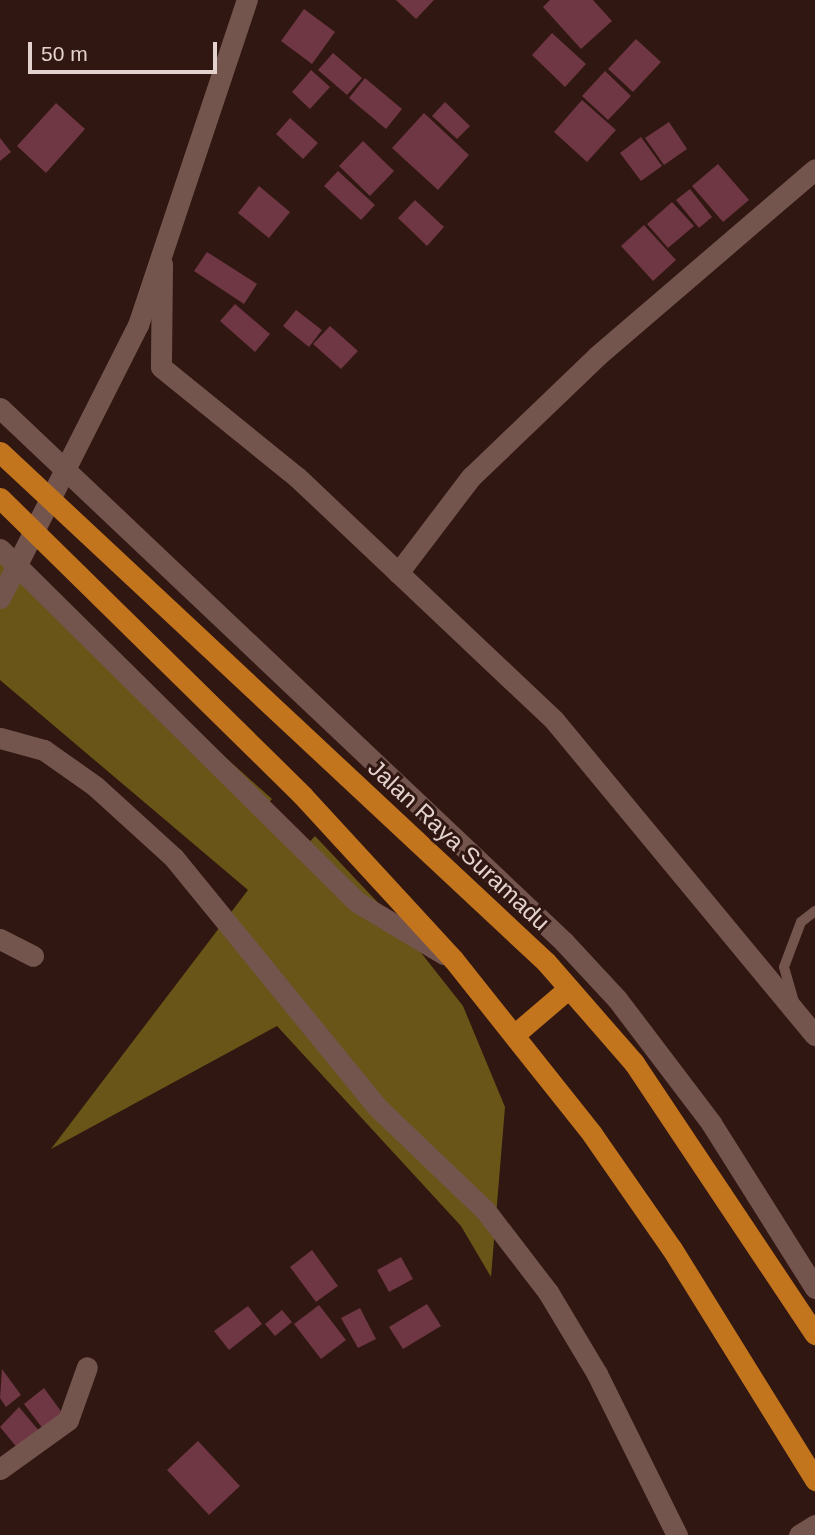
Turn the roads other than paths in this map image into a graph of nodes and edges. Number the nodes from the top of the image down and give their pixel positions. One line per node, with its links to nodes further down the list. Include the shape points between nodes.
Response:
1 (247, 0): 3 (street)
2 (815, 169): 9 (street, via 597,356 471,477)
3 (162, 264): 9 (street, via 161,367 298,477); 10 (street, via 138,326)
4 (0, 408): 6 (street, Jalan Raya Suramadu)
5 (4, 456): 6 (street); 16 (highway, Jalan Raya Suramadu)
6 (60, 468): 20 (street, Jalan Raya Suramadu, via 573,951 711,1123)
7 (0, 498): 15 (highway, via 303,796)
8 (0, 549): 15 (street, via 357,902)
9 (398, 573): 17 (street, via 554,720)
10 (0, 598)
11 (0, 737): 26 (street, via 44,750 85,778 174,858 376,1106 485,1210 548,1292 597,1374)
12 (815, 911): 17 (lane, via 801,922 784,967)
13 (0, 939): 14 (street)
14 (33, 956)
15 (453, 959): 18 (highway)
16 (569, 988): 18 (highway); 21 (highway, Jalan Raya Suramadu, via 634,1063)
17 (796, 1008): 19 (street)
18 (514, 1035): 24 (highway, via 672,1249)
19 (815, 1035)
20 (815, 1288)
21 (815, 1334)
22 (87, 1367): 23 (street, via 68,1420)
23 (0, 1469)
24 (815, 1480)
25 (815, 1525): 27 (street)
26 (677, 1535)
27 (799, 1535)

